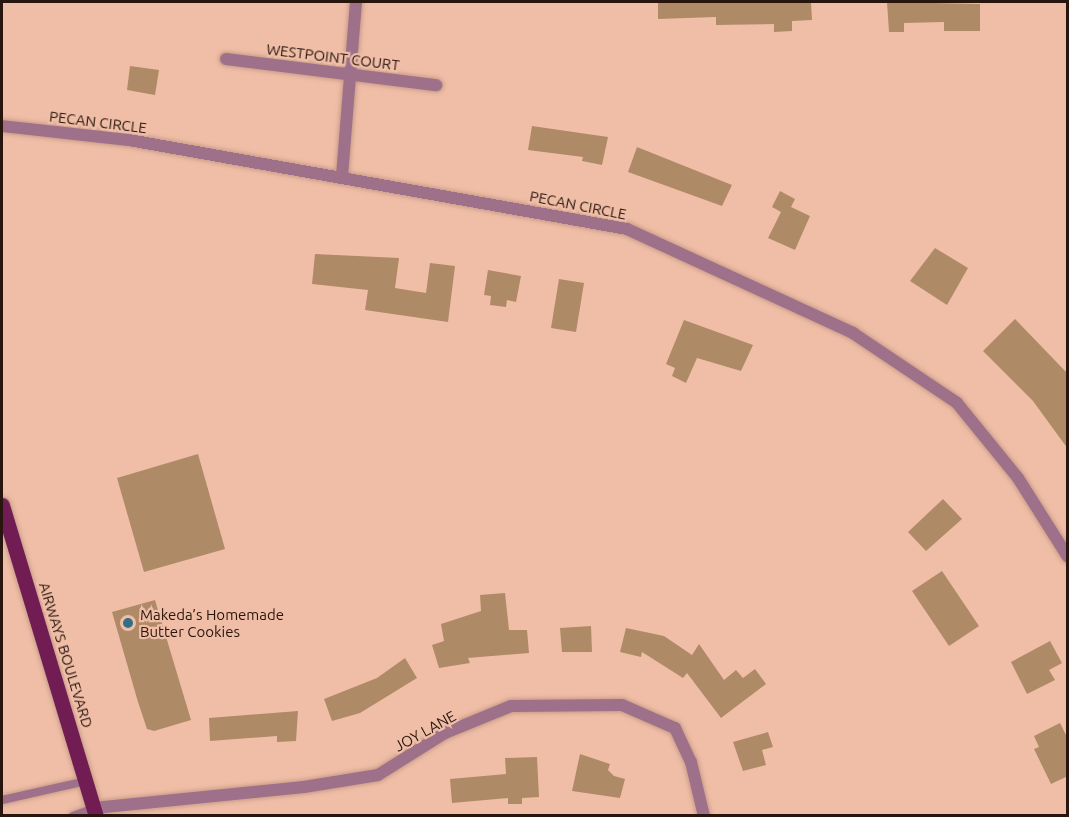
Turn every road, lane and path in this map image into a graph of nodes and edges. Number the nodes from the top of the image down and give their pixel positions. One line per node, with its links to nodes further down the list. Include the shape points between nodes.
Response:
1 (356, 2): 3 (street)
2 (226, 58): 3 (street, WESTPOINT COURT)
3 (352, 76): 4 (street, WESTPOINT COURT); 6 (street)
4 (436, 85)
5 (2, 126): 6 (street, PECAN CIRCLE, via 129,140)
6 (342, 176): 8 (street, PECAN CIRCLE, via 627,229 853,333 957,403 1018,478)
7 (2, 505): 9 (main road, AIRWAYS BOULEVARD)
8 (1068, 557)
9 (86, 781): 10 (lane); 11 (main road, AIRWAYS BOULEVARD)
10 (2, 800)
11 (95, 812): 12 (lane); 13 (street, JOY LANE, via 304,788 378,775 446,733 511,706 622,705 675,728 691,762)
12 (73, 816)
13 (704, 816)

